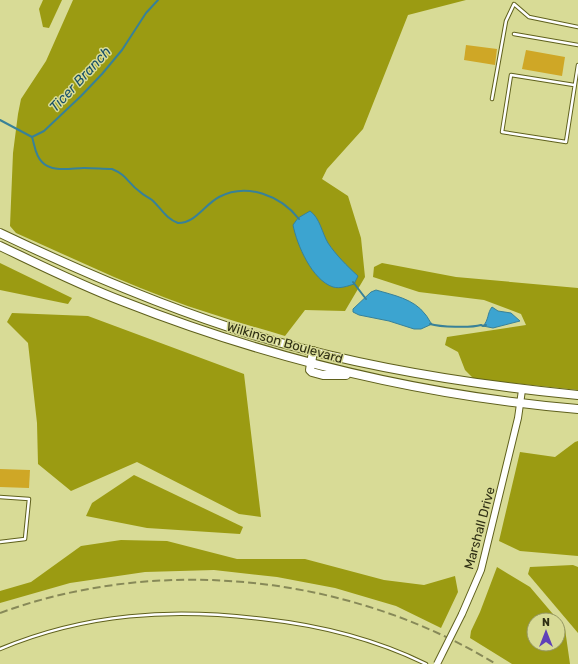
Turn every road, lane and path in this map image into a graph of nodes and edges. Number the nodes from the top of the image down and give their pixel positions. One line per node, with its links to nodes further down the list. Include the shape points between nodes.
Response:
1 (578, 27): 6 (lane, via 529,17 514,4 506,21)
2 (514, 34): 3 (lane)
3 (578, 45)
4 (578, 65): 5 (lane)
5 (574, 85): 5 (lane, via 510,75 502,132 566,142)
6 (492, 99)
7 (0, 233): 9 (main road, Wilkinson Boulevard, via 159,303 235,329)
8 (0, 246): 10 (main road, Wilkinson Boulevard, via 128,303 205,332)
9 (313, 351): 10 (main road); 11 (main road, Wilkinson Boulevard, via 421,374)
10 (310, 363): 13 (main road, via 310,370 315,374 360,374 418,387)
11 (522, 390): 12 (main road, Wilkinson Boulevard); 13 (street, Marshall Drive)
12 (578, 395)
13 (521, 403): 14 (main road); 19 (street, Marshall Drive, bridge, via 481,570)
14 (578, 409)
15 (0, 497): 16 (lane, via 29,499 25,539)
16 (0, 542)
17 (0, 649): 18 (lane, via 43,633 89,622 166,613 211,614 291,622 333,631 368,641)
18 (426, 664)
19 (437, 664)

